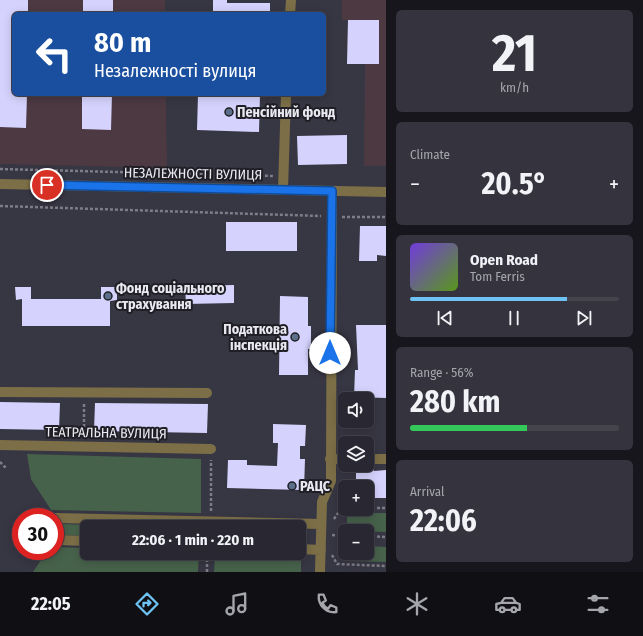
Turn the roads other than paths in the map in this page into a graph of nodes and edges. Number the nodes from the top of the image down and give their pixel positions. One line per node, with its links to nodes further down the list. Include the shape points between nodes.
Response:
1 (291, 0): 2 (street)
2 (290, 12)
3 (286, 96): 5 (street)
4 (0, 184): 5 (street, НЕЗАЛЕЖНОСТІ ВУЛИЦЯ)
5 (283, 190): 6 (street, НЕЗАЛЕЖНОСТІ ВУЛИЦЯ)
6 (332, 191): 7 (street, НЕЗАЛЕЖНОСТІ ВУЛИЦЯ); 12 (street)
7 (386, 192)
8 (0, 392): 9 (street)
9 (208, 393)
10 (0, 445): 11 (street, ТЕАТРАЛЬНА ВУЛИЦЯ)
11 (211, 449)
12 (330, 459): 13 (street); 17 (street, via 331,481 322,502)
13 (338, 459)
14 (374, 459): 15 (street)
15 (386, 459)
16 (64, 518): 17 (street)
17 (321, 524): 21 (street)
18 (64, 540): 19 (street)
19 (80, 541)
20 (306, 549): 21 (street)
21 (321, 550): 22 (street)
22 (320, 572)

